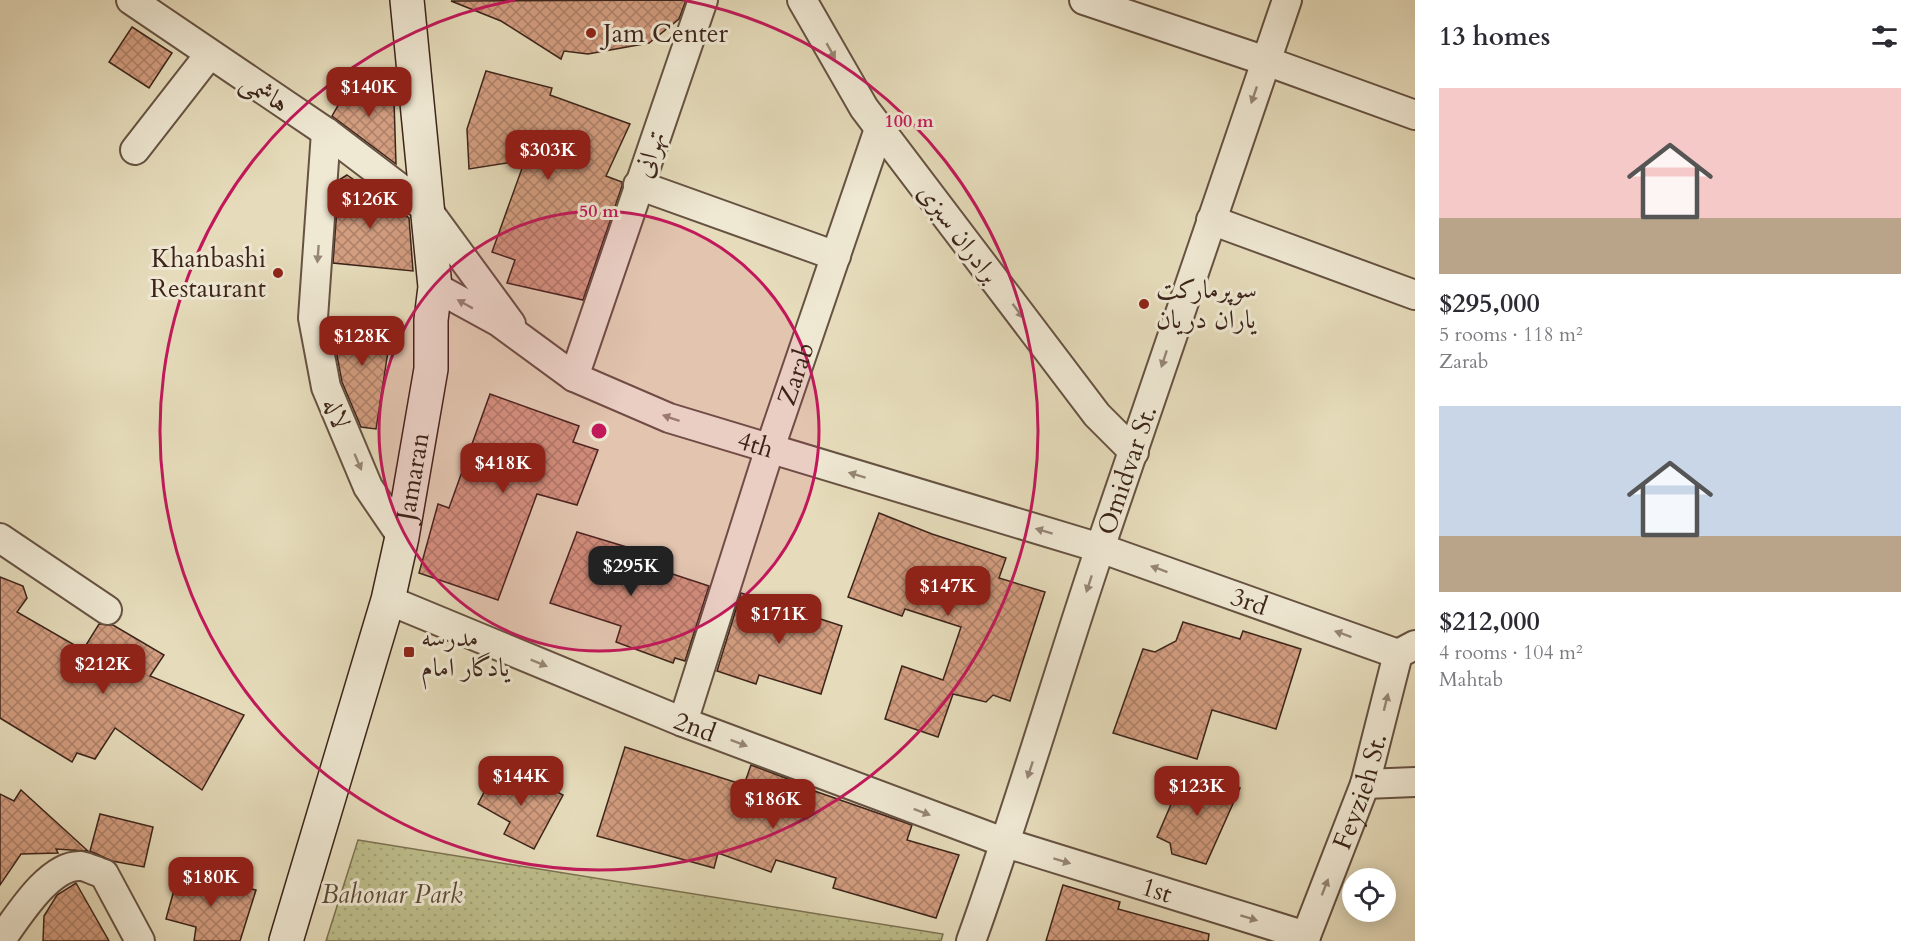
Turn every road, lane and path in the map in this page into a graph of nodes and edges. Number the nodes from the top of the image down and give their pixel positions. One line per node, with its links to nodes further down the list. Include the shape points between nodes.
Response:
1 (130, 0): 7 (street, هاشمی)
2 (407, 0): 14 (main road, Jamaran)
3 (703, 0): 13 (street, تهرانی)
4 (802, 0): 10 (street, برادران سبزی, one-way to 10)
5 (1084, 0): 8 (street)
6 (1287, 0): 8 (street, Omidvar St.)
7 (209, 55): 11 (street, هاشمی); 12 (street)
8 (1266, 61): 9 (street); 15 (street, Omidvar St., one-way to 15)
9 (1415, 115)
10 (879, 129): 16 (street, Zarab); 22 (street, برادران سبزی, one-way to 22, via 1097,415)
11 (326, 132): 14 (street, هاشمی); 23 (street, لاله, one-way to 23, via 313,318 326,387 368,487)
12 (135, 150)
13 (638, 184): 16 (street); 20 (street, تهرانی)
14 (426, 208): 17 (main road, Jamaran); 19 (street, هاشمی)
15 (1211, 220): 18 (street); 22 (street, Omidvar St., one-way to 22)
16 (836, 256): 21 (street, Zarab)
17 (435, 287): 19 (street, 4th, one-way to 17); 23 (main road, Jamaran, via 431,369)
18 (1415, 295)
19 (522, 339): 20 (street, 4th)
20 (574, 377): 21 (street, 4th, one-way to 20, via 669,417)
21 (770, 448): 25 (street, 4th, one-way to 21); 29 (street, Zarab)
22 (1134, 452): 25 (street, Omidvar St.)
23 (402, 537): 26 (main road, Jamaran)
24 (0, 538): 27 (street)
25 (1100, 548): 28 (street, 3rd, one-way to 25); 32 (street, Omidvar St., one-way to 32)
26 (388, 600): 29 (street, 2nd, one-way to 29); 36 (main road, Jamaran)
27 (107, 610)
28 (1407, 649): 31 (street, Feyzieh St., one-way to 28)
29 (682, 722): 32 (street, 2nd, one-way to 32)
30 (1415, 782): 31 (street)
31 (1365, 784): 33 (street, Feyzieh St., one-way to 31)
32 (1006, 843): 33 (street, 1st, one-way to 33); 37 (street, Omidvar St.)
33 (1305, 939)
34 (0, 941): 35 (street, via 41,887 62,870 81,866 104,874)
35 (140, 941)
36 (286, 941)
37 (971, 941)

